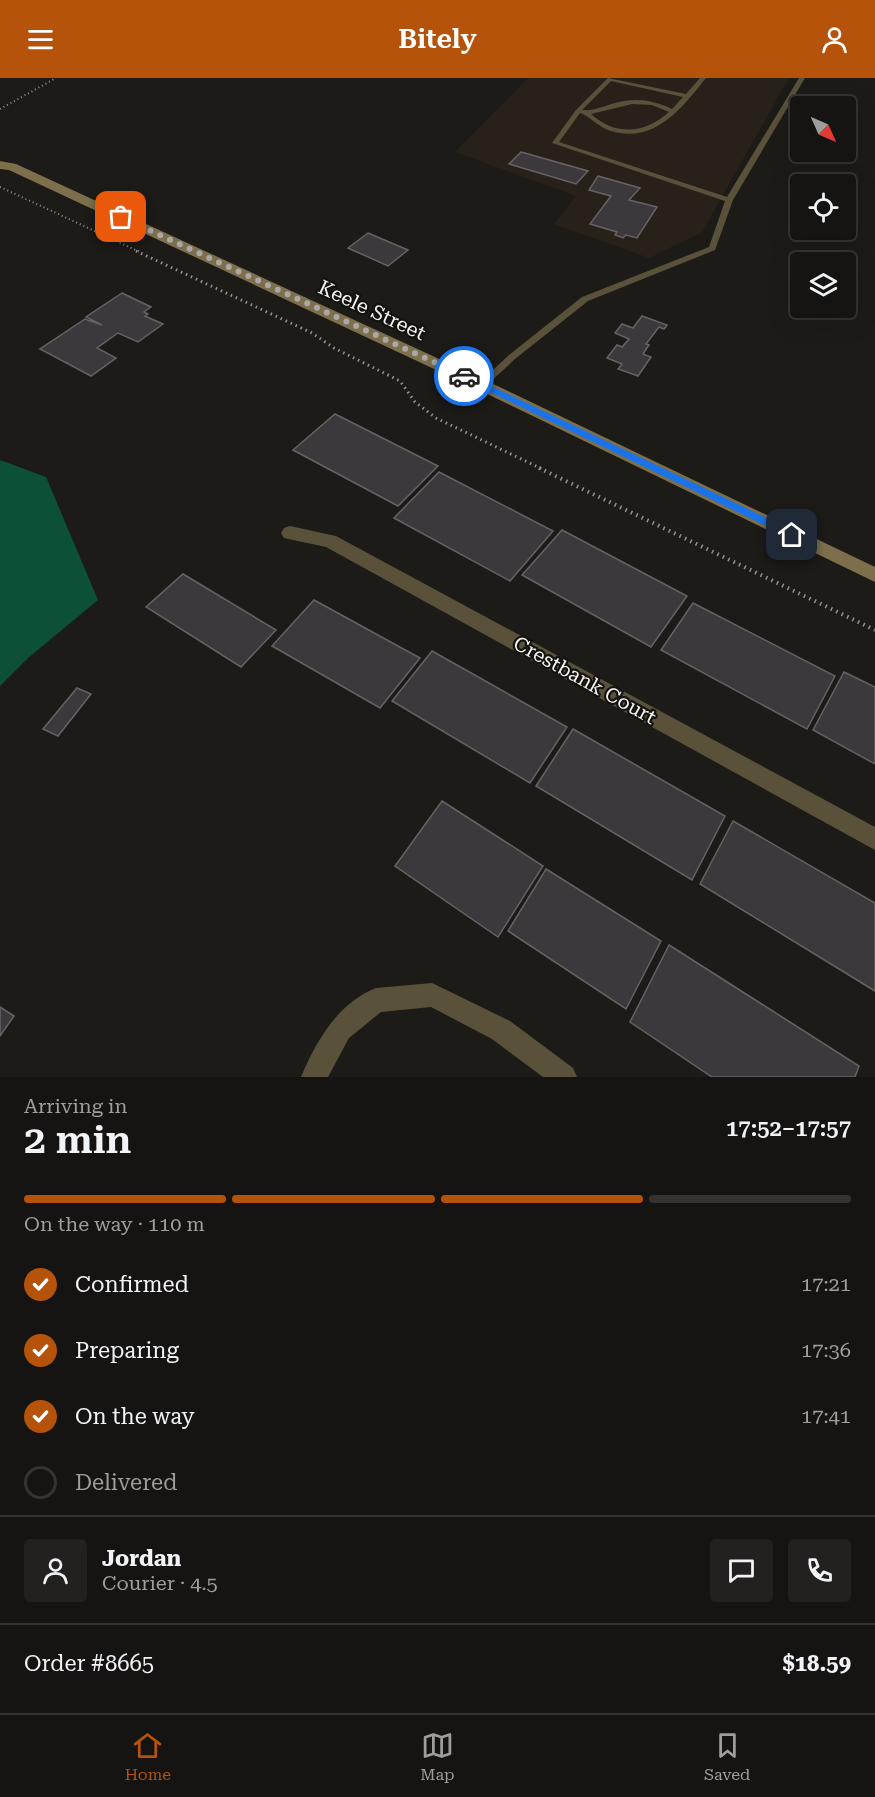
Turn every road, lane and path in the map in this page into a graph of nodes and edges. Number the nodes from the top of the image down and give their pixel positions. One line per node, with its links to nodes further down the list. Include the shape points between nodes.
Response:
1 (56, 78): 5 (path)
2 (703, 78): 4 (lane)
3 (802, 78): 12 (lane)
4 (688, 96): 6 (lane, via 610,79); 7 (lane)
5 (0, 109)
6 (578, 111): 8 (lane); 12 (lane, via 555,143)
7 (673, 112): 8 (lane, via 654,104 628,102); 8 (lane, via 658,124 632,132 602,127)
8 (588, 115)
9 (0, 152): 10 (main road, Keele Street)
10 (6, 166): 13 (main road, Keele Street)
11 (0, 187): 16 (path, via 312,333 400,381 415,402 436,418)
12 (729, 200): 13 (lane, via 712,248 585,299)
13 (482, 384): 15 (main road, Keele Street)
14 (290, 533): 17 (street, Crestbank Court, via 330,541)
15 (875, 575)
16 (875, 630)
17 (875, 839)
18 (314, 1077): 19 (street, via 339,1029 376,1000 432,995 501,1030)
19 (564, 1077)

